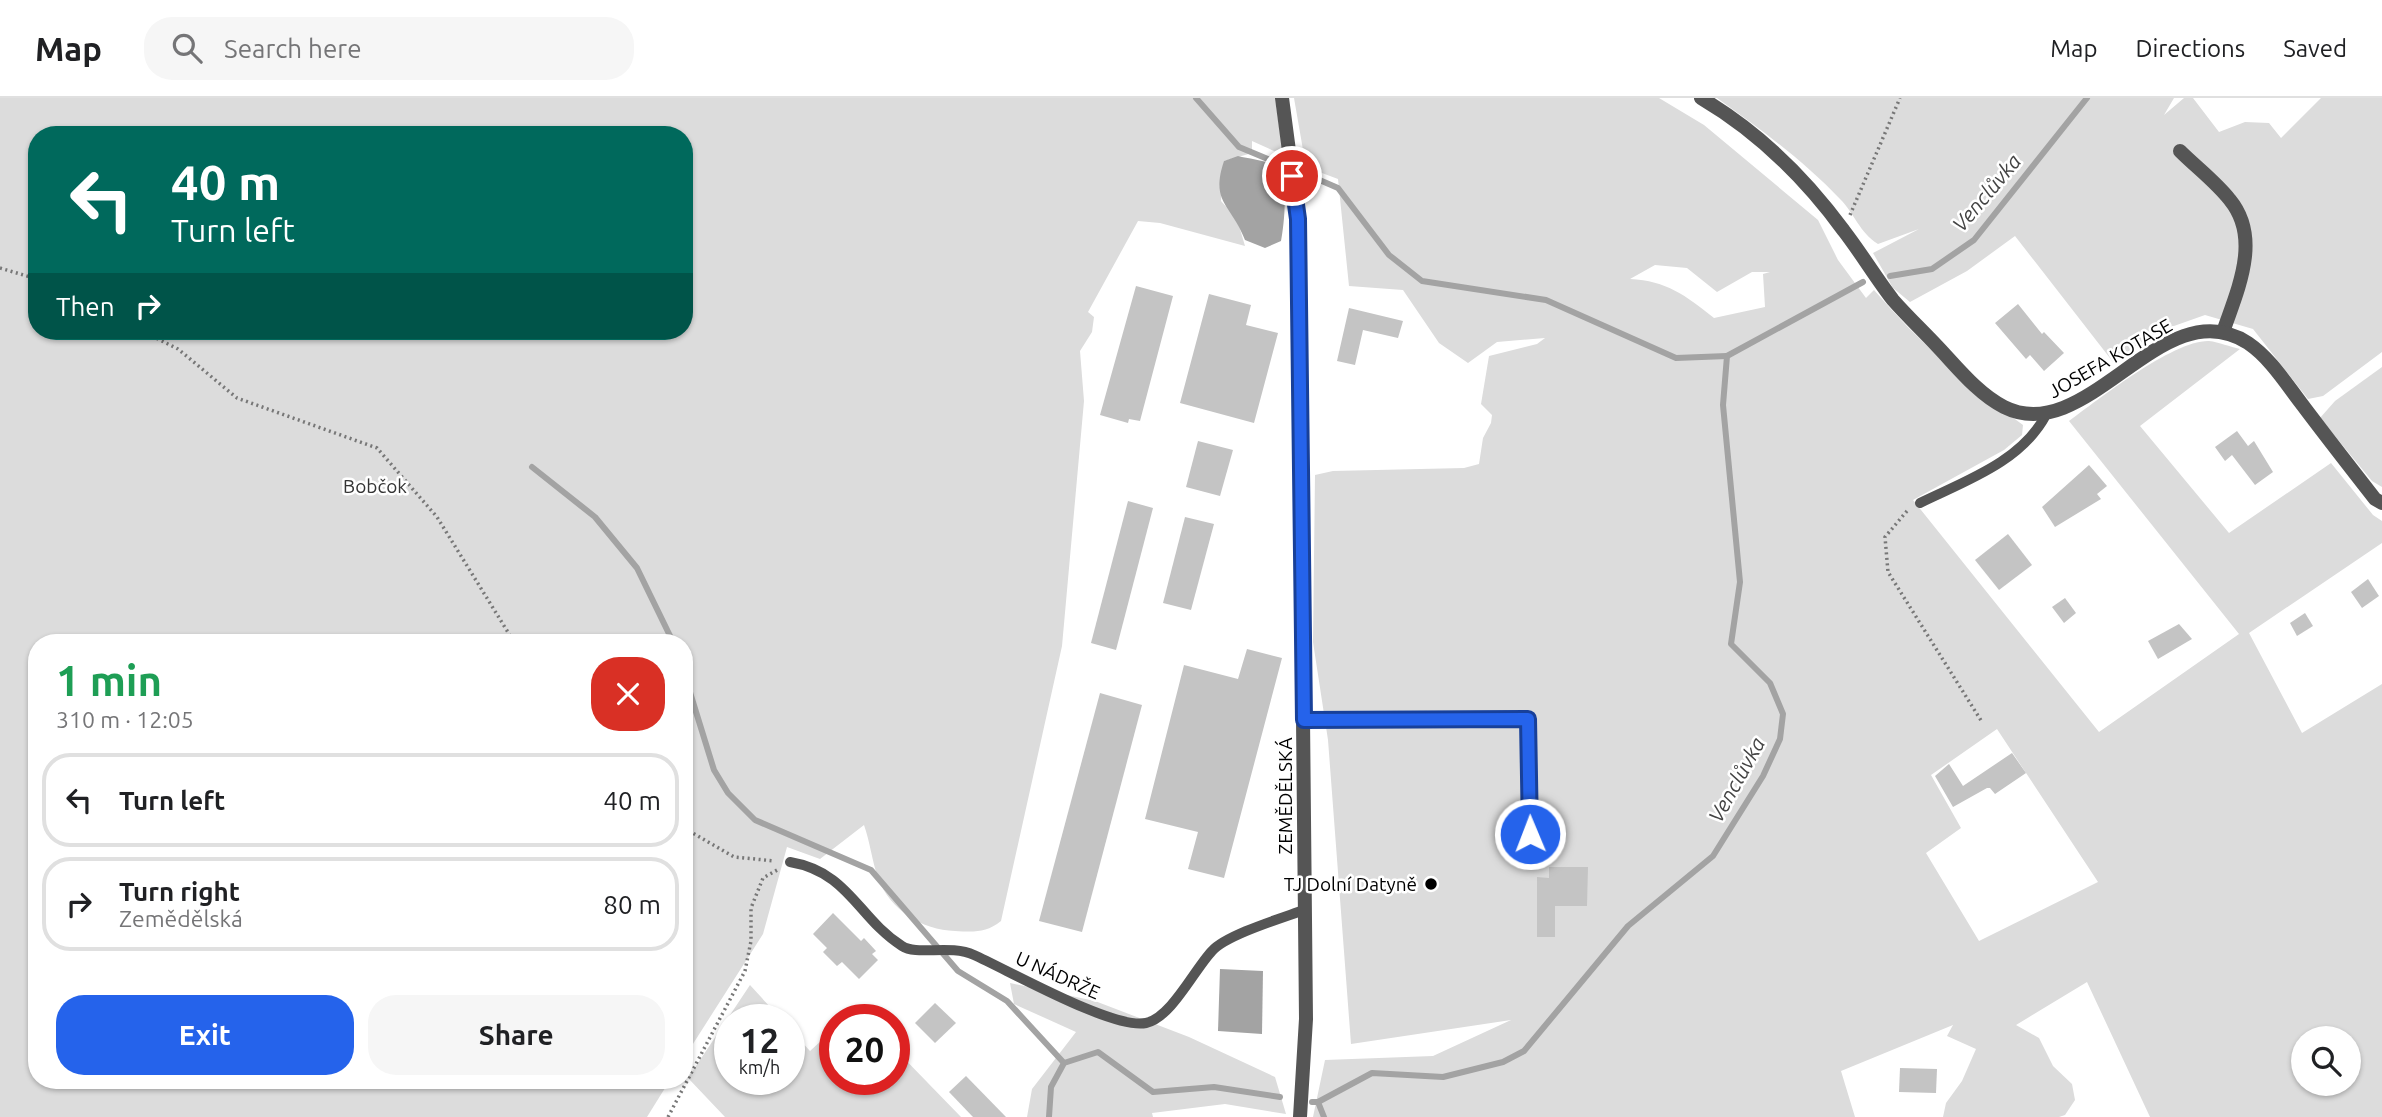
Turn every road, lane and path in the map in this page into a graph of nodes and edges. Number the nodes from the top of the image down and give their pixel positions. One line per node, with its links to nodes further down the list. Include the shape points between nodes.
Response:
1 (1282, 98): 14 (street, ZEMĚDĚLSKÁ, via 1298,219)
2 (1702, 98): 5 (street, JOSEFA KOTASE, via 1770,149)
3 (1900, 98): 5 (path)
4 (2180, 151): 8 (street, via 2231,200 2244,222 2247,243 2239,285)
5 (1844, 230): 10 (street, JOSEFA KOTASE, via 1894,300 1979,388 2004,407)
6 (0, 268): 7 (path)
7 (28, 276)
8 (2222, 332): 10 (street, JOSEFA KOTASE, via 2181,337 2069,406); 12 (street, via 2230,332 2266,358)
9 (160, 340): 13 (path, via 178,349 237,398 377,449 437,517)
10 (2046, 415): 11 (lane, via 2034,438 1989,469)
11 (1920, 503): 15 (path, via 1901,516 1885,537 1888,572)
12 (2382, 503)
13 (509, 634)
14 (1304, 720): 17 (lane, via 1528,719); 19 (street, ZEMĚDĚLSKÁ)
15 (1982, 722)
16 (693, 833): 18 (path, via 734,857)
17 (1530, 834)
18 (790, 862): 19 (lane, U NÁDRŽE, via 832,876 903,947 948,947 972,954 1105,1015 1143,1024 1162,1017 1214,948); 20 (path, via 763,878 751,908 745,971)
19 (1304, 910): 23 (street, ZEMĚDĚLSKÁ, via 1306,1019)
20 (693, 1070)
21 (683, 1089): 22 (path)
22 (668, 1117)
23 (1300, 1117)

